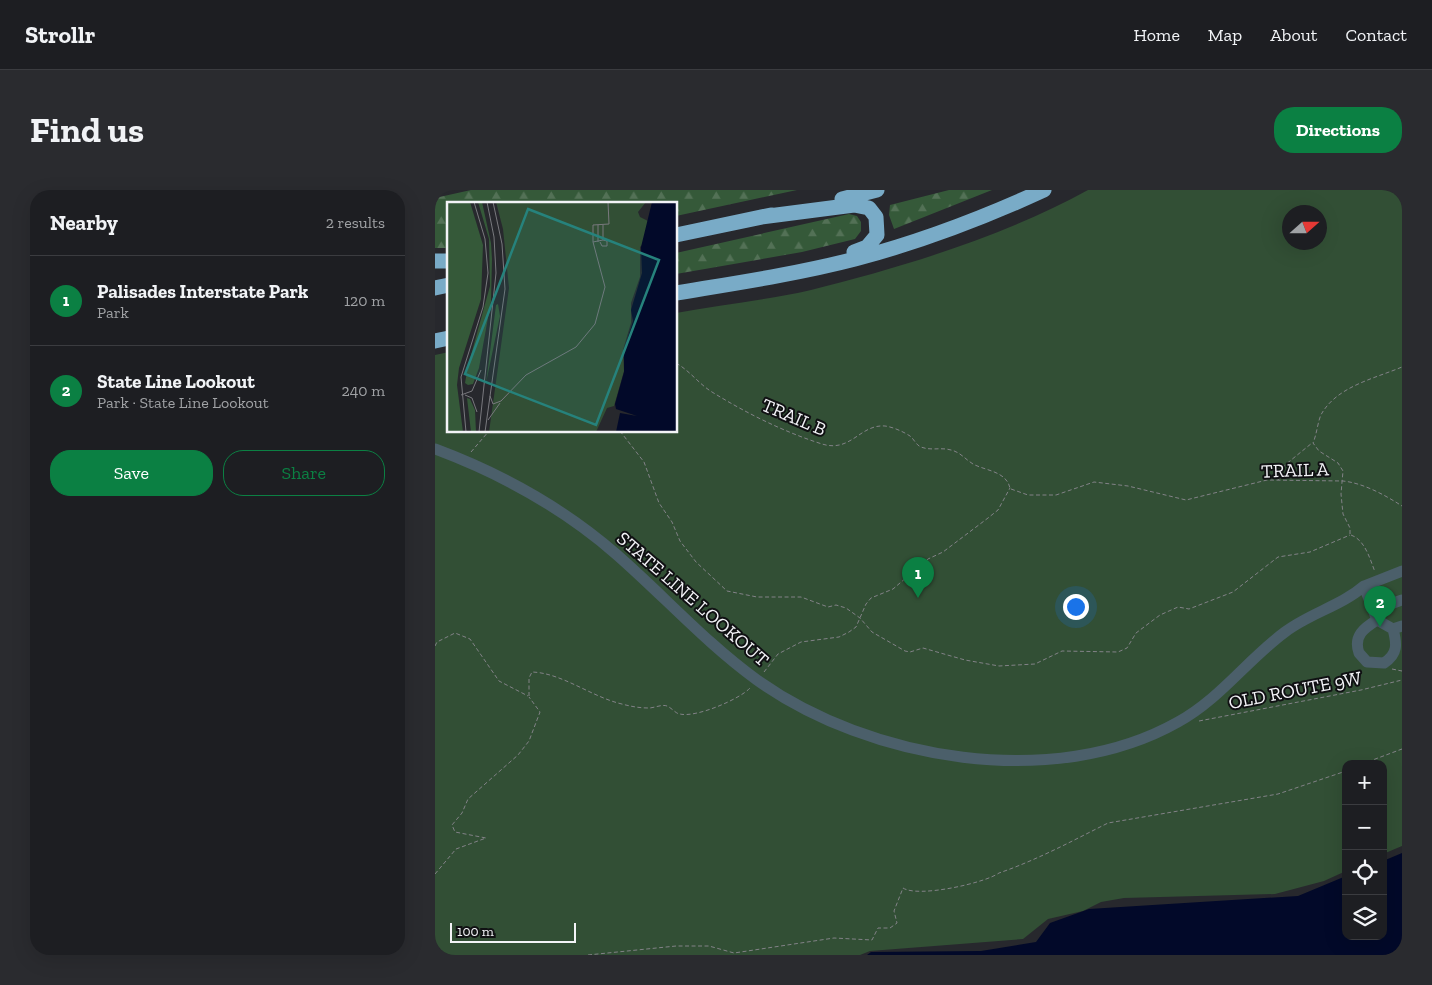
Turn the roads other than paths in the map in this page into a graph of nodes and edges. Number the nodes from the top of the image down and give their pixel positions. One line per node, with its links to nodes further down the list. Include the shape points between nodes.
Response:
1 (877, 190): 3 (highway)
2 (1044, 190): 5 (highway, via 979,218 902,245)
3 (761, 217): 4 (highway); 5 (highway, via 857,205 869,208 876,217 877,235 867,247)
4 (677, 235)
5 (791, 273): 6 (highway)
6 (677, 293)
7 (435, 449): 9 (street, STATE LINE LOOKOUT, via 531,492 584,528 723,652 795,704 835,723 914,750 990,760 1027,760 1065,757 1157,733 1179,722 1223,690 1288,629)
8 (1402, 571): 9 (street, STATE LINE LOOKOUT)
9 (1364, 586): 11 (street)
10 (1402, 600): 11 (street)
11 (1376, 615): 12 (street); 12 (street, via 1358,637 1359,653 1367,662 1384,663 1393,655)
12 (1398, 628)

